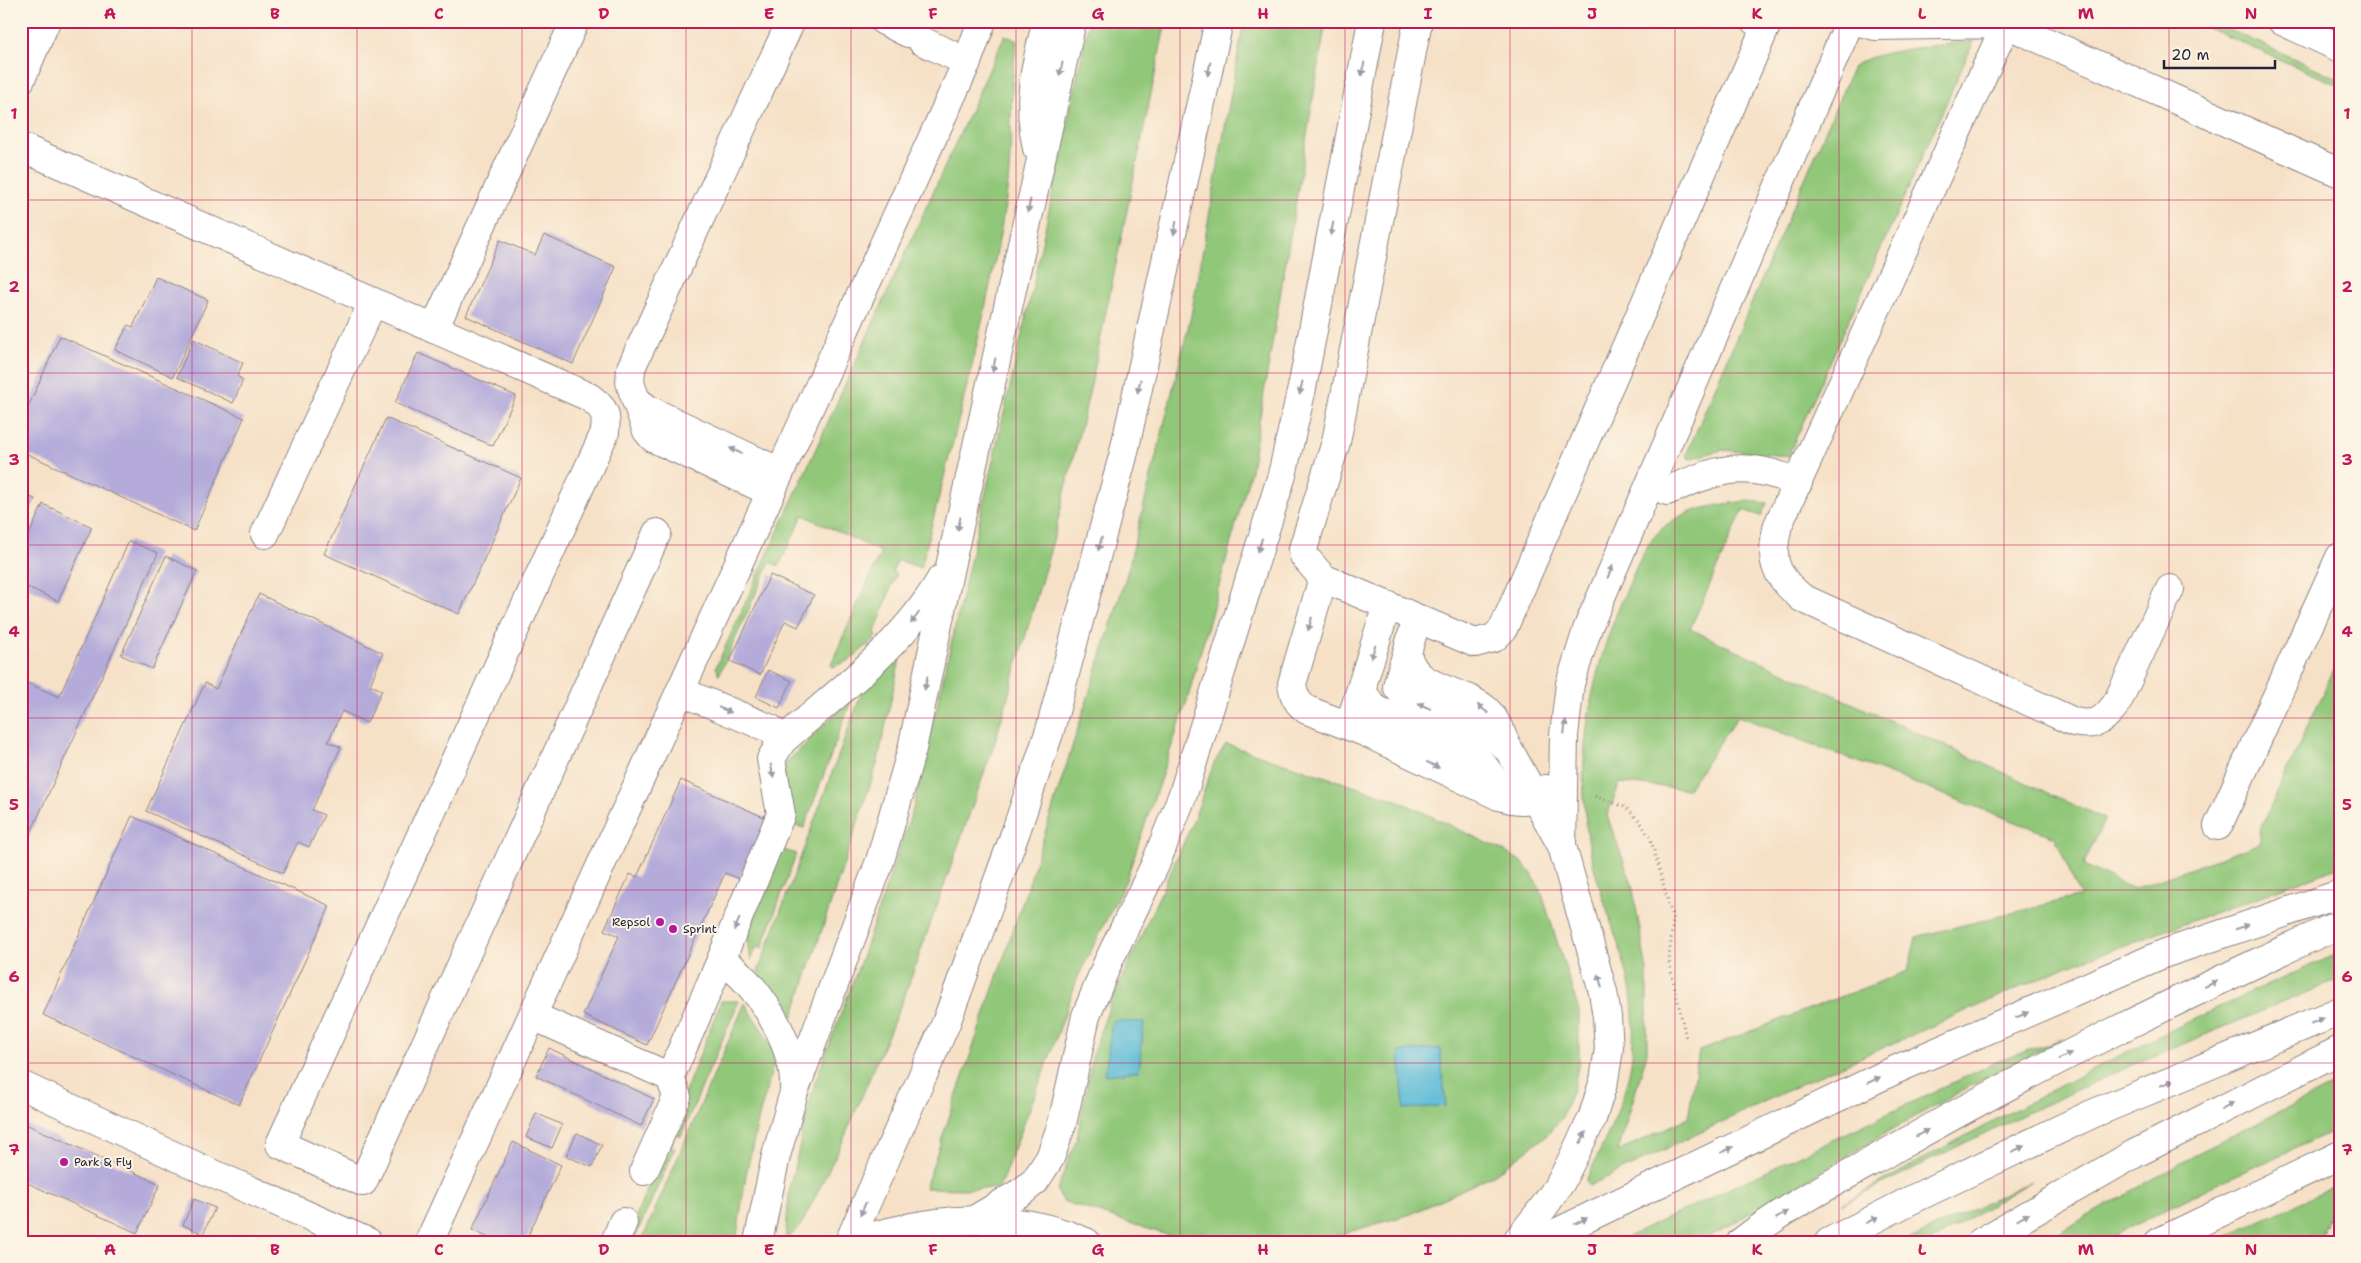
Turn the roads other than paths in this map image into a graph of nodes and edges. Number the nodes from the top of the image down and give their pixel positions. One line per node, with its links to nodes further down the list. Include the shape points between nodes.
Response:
1 (46, 21): 18 (main road)
2 (575, 21): 23 (main road)
3 (790, 21): 24 (main road, via 631,368 630,383 636,400 649,410)
4 (884, 21): 17 (main road)
5 (982, 21): 17 (main road)
6 (1047, 21): 20 (main road, via 1033,76 1031,103)
7 (1072, 21): 20 (main road, one-way to 20)
8 (1220, 21): 58 (main road, one-way to 58, via 1124,456 1050,730 946,1023)
9 (1372, 21): 54 (main road, one-way to 54, via 1302,388 1282,475 1183,794 1155,866 1108,962 1086,1016 1062,1124 1050,1158 1035,1181 1023,1191)
10 (1418, 21): 31 (main road, via 1336,442 1304,542 1304,556)
11 (1755, 21): 34 (main road, via 1766,26 1503,629 1494,638 1475,643)
12 (1850, 21): 26 (main road)
13 (1855, 21): 15 (main road, via 1874,26)
14 (2282, 21): 16 (main road)
15 (2006, 24): 21 (main road); 25 (main road)
16 (2340, 48)
17 (967, 62): 24 (main road)
18 (21, 79)
19 (21, 147): 22 (main road)
20 (1040, 159): 30 (main road, one-way to 30)
21 (2340, 172)
22 (373, 302): 23 (main road); 27 (main road)
23 (434, 329): 28 (main road, via 590,397 602,407 606,419 605,432 280,1144 362,1182)
24 (776, 482): 36 (main road)
25 (1798, 484): 26 (main road, via 1755,469 1721,470 1667,491); 32 (main road, via 1778,525 1772,547 1775,565 1787,585 1802,598 2074,722 2089,725 2106,718 2118,703)
26 (1651, 485): 39 (main road, one-way to 26, via 1570,684 1588,627 1618,552)
27 (265, 534)
28 (657, 534)
29 (2340, 557): 41 (main road)
30 (951, 562): 38 (main road, one-way to 38, via 911,624); 51 (main road, one-way to 51, via 912,749 880,861)
31 (1323, 578): 33 (main road); 37 (main road, one-way to 37, via 1292,684 1294,695 1307,710)
32 (2170, 589)
33 (1387, 606): 34 (main road); 35 (main road, one-way to 35)
34 (1417, 619): 40 (main road, one-way to 34, via 1509,750 1486,710 1422,679 1408,665 1406,653)
35 (1363, 684): 37 (main road, via 1354,718); 40 (main road, via 1364,695 1374,709 1472,756 1490,772 1501,790)
36 (680, 692): 38 (main road, one-way to 38, via 771,729); 47 (main road)
37 (1367, 733): 40 (main road, one-way to 40, via 1500,796)
38 (782, 741): 45 (main road, one-way to 45, via 771,759 781,814)
39 (1563, 759): 40 (main road, via 1554,780 1544,792); 42 (main road)
40 (1526, 799): 42 (main road)
41 (2218, 826)
42 (1562, 846): 61 (main road, one-way to 42, via 1544,1208 1577,1152 1592,1119 1609,1049 1602,992)
43 (2340, 894): 62 (main road, one-way to 43, via 1916,1061 2163,954)
44 (2340, 924): 63 (main road, one-way to 44, via 1840,1179 1970,1105 2102,1037)
45 (721, 960): 49 (main road); 51 (main road, via 747,981 776,1023 792,1058)
46 (2340, 1011): 64 (main road, one-way to 46, via 1913,1198 2092,1114)
47 (533, 1016): 49 (main road); 56 (main road)
48 (2340, 1050): 65 (main road, one-way to 48, via 2134,1154)
49 (670, 1076): 53 (main road, via 677,1097)
50 (21, 1085): 55 (main road)
51 (794, 1092): 57 (main road, via 776,1156)
52 (2340, 1155): 66 (main road)
53 (644, 1171)
54 (974, 1220): 59 (main road, via 939,1221); 60 (main road, via 1021,1223)
55 (368, 1242)
56 (429, 1242)
57 (758, 1242)
58 (849, 1242)
59 (856, 1242)
60 (1086, 1242)
61 (1516, 1242)
62 (1537, 1242)
63 (1741, 1242)
64 (1829, 1242)
65 (1981, 1242)
66 (2160, 1242)

